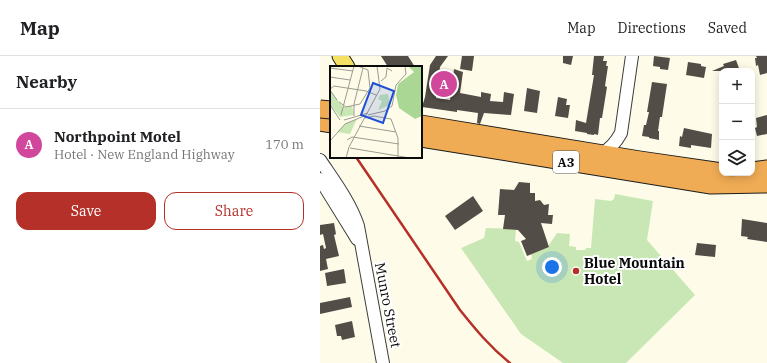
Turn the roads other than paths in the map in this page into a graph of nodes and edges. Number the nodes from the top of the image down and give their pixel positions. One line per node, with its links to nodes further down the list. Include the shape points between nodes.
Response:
1 (331, 56): 4 (main road)
2 (340, 56): 5 (main road)
3 (632, 56): 11 (street)
4 (337, 66)
5 (346, 66)
6 (320, 109): 7 (highway, bridge)
7 (330, 110)
8 (320, 122): 9 (highway)
9 (330, 124)
10 (422, 124): 13 (highway, A3)
11 (621, 133): 13 (street, via 614,144); 15 (street)
12 (422, 138): 15 (highway, A3)
13 (602, 153): 15 (highway, A3)
14 (320, 160): 21 (street, Munro Street, via 351,209 359,230)
15 (634, 166): 18 (highway, A3); 20 (highway, A3, via 711,185)
16 (767, 169): 17 (highway)
17 (755, 171)
18 (719, 172)
19 (320, 179): 21 (street, Munro Street, via 352,229)
20 (767, 184)
21 (362, 253): 22 (street, Munro Street)
22 (384, 363)

